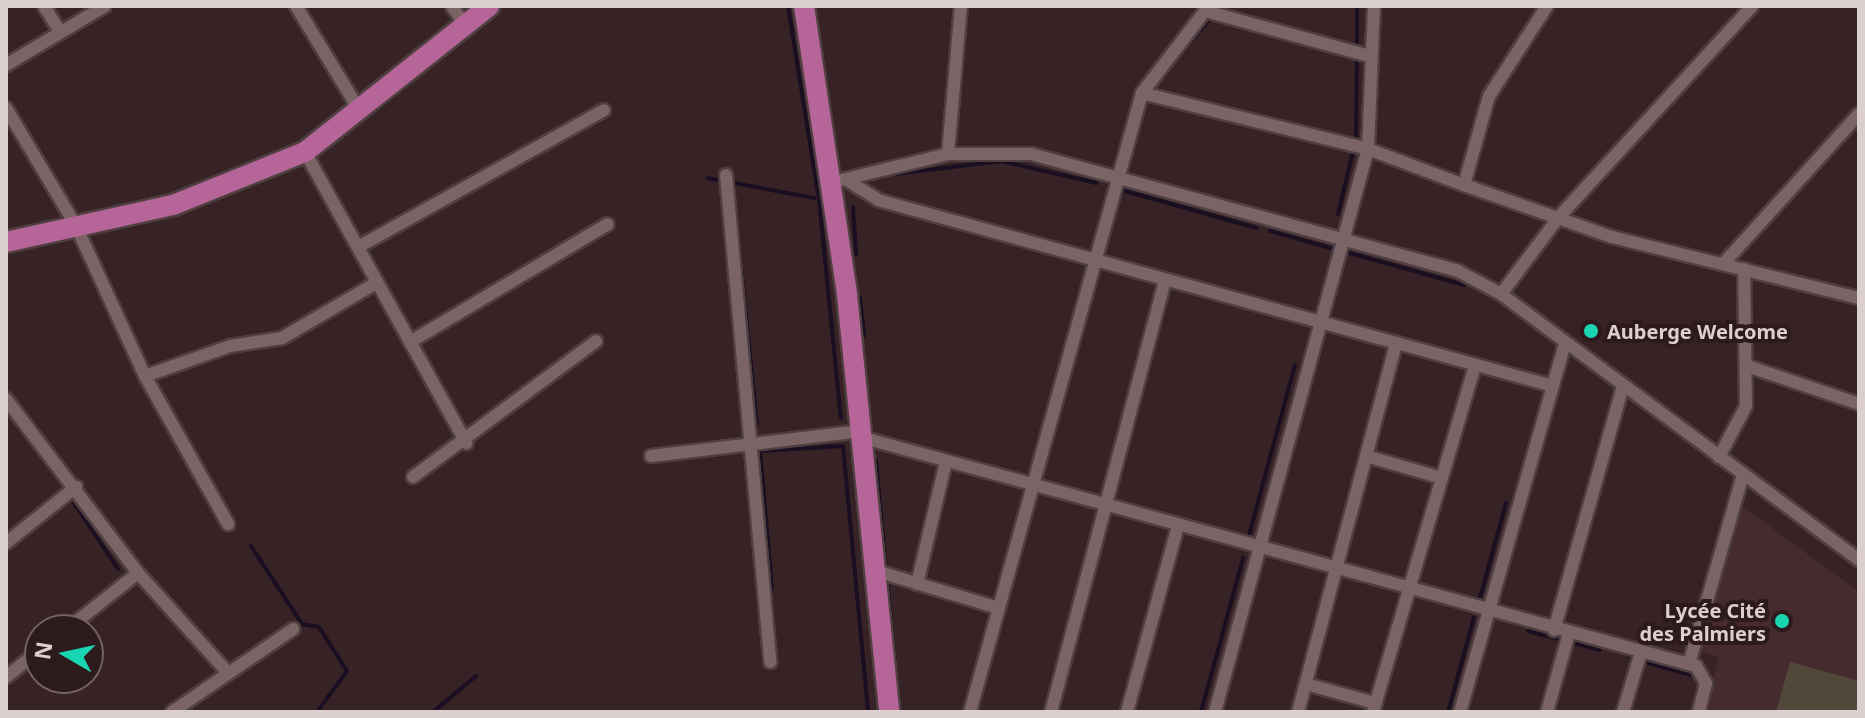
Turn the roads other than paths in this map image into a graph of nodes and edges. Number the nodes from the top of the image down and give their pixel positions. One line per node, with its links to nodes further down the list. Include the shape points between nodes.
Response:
1 (44, 6): 13 (street)
2 (105, 6): 13 (street)
3 (296, 6): 19 (street)
4 (452, 6): 12 (street)
5 (489, 6): 12 (main road)
6 (804, 6): 26 (main road)
7 (961, 6): 23 (street)
8 (1374, 6): 14 (street)
9 (1547, 6): 27 (street, via 1489,96)
10 (1752, 6): 28 (street)
11 (1207, 8): 14 (street); 16 (street)
12 (467, 28): 19 (main road)
13 (59, 30): 15 (street)
14 (1370, 56): 21 (street)
15 (6, 65)
16 (1142, 93): 21 (street); 25 (street)
17 (6, 108): 30 (street)
18 (604, 110): 33 (street)
19 (361, 113): 22 (main road)
20 (1859, 114): 35 (street)
21 (1368, 149): 27 (street); 31 (street)
22 (305, 152): 30 (main road, via 173,205); 33 (street)
23 (948, 154): 25 (street, via 1031,154); 26 (street)
24 (726, 175): 55 (street)
25 (1117, 177): 31 (street); 34 (street)
26 (839, 180): 34 (street, via 878,200); 53 (main road)
27 (1464, 185): 28 (street)
28 (1558, 218): 35 (street); 39 (street)
29 (608, 224): 43 (street)
30 (76, 226): 32 (main road); 48 (street)
31 (1346, 240): 39 (street, via 1458,271); 41 (street)
32 (6, 242)
33 (360, 246): 38 (street)
34 (1093, 261): 37 (street); 63 (street)
35 (1723, 264): 36 (street)
36 (1744, 269): 40 (street); 47 (street)
37 (1165, 281): 41 (street); 65 (street)
38 (376, 283): 43 (street); 48 (street, via 282,338 230,346)
39 (1501, 294): 45 (street)
40 (1859, 298)
41 (1321, 322): 44 (street); 69 (street)
42 (596, 341): 54 (street)
43 (410, 342): 54 (street)
44 (1396, 343): 46 (street); 57 (street)
45 (1565, 343): 49 (street); 50 (street)
46 (1475, 365): 49 (street); 62 (street)
47 (1750, 367): 52 (street); 58 (street, via 1746,406)
48 (145, 376): 66 (street)
49 (1553, 386): 78 (street)
50 (1622, 390): 58 (street); 80 (street)
51 (6, 399): 64 (street)
52 (1859, 404)
53 (863, 434): 55 (street); 59 (street); 71 (main road)
54 (466, 443): 61 (street)
55 (750, 444): 56 (street); 83 (street)
56 (651, 456)
57 (1366, 456): 62 (street); 72 (street)
58 (1719, 457): 60 (street)
59 (946, 461): 63 (street); 74 (street)
60 (1743, 474): 70 (street); 85 (street)
61 (413, 477)
62 (1442, 478): 75 (street)
63 (1033, 485): 65 (street); 76 (street)
64 (76, 487): 68 (street); 73 (street)
65 (1105, 505): 67 (street); 93 (street)
66 (228, 524)
67 (1178, 526): 69 (street); 94 (street)
68 (6, 543)
69 (1261, 551): 72 (street); 95 (street)
70 (1859, 560)
71 (873, 570): 74 (street); 91 (main road)
72 (1335, 571): 75 (street); 88 (street)
73 (138, 573): 77 (street); 86 (street)
74 (917, 584): 76 (street)
75 (1409, 591): 78 (street); 89 (street)
76 (998, 608): 92 (street)
77 (86, 614)
78 (1489, 614): 80 (street); 97 (street)
79 (293, 629): 86 (street)
80 (1554, 630): 81 (street)
81 (1569, 633): 82 (street); 98 (street)
82 (1641, 652): 85 (street); 99 (street)
83 (770, 662)
84 (24, 663): 87 (street)
85 (1689, 664): 100 (street, via 1705,675)
86 (227, 672): 90 (street)
87 (6, 677)
88 (1306, 684): 89 (street); 96 (street)
89 (1374, 708)
90 (172, 712)
91 (889, 712)
92 (970, 712)
93 (1051, 712)
94 (1127, 712)
95 (1215, 712)
96 (1298, 712)
97 (1460, 712)
98 (1547, 712)
99 (1623, 712)
100 (1699, 712)

